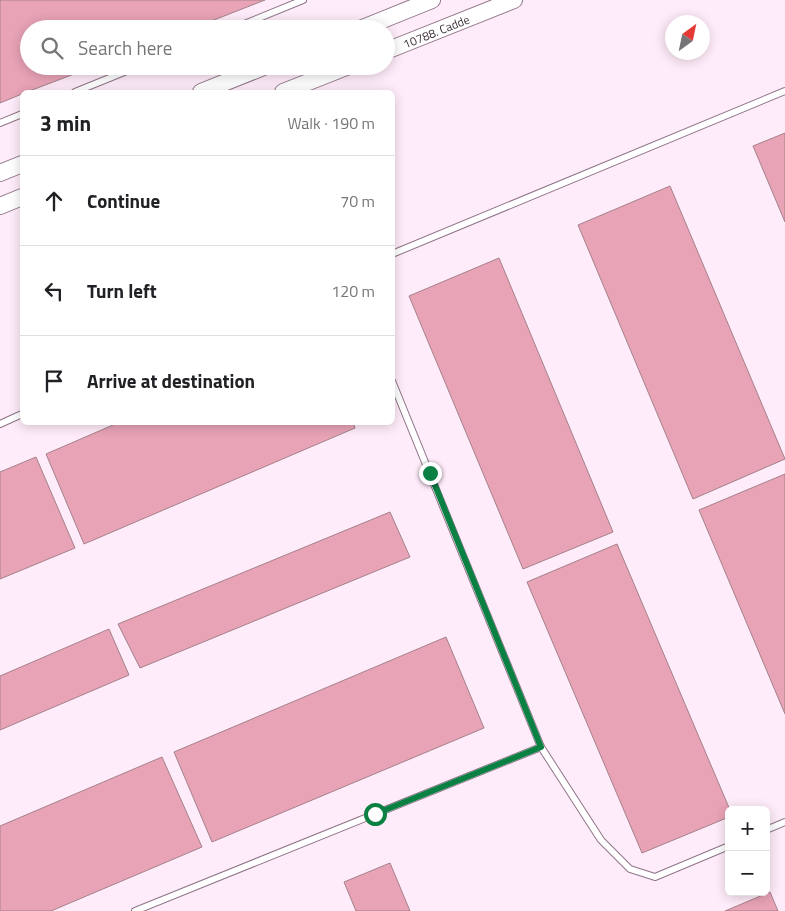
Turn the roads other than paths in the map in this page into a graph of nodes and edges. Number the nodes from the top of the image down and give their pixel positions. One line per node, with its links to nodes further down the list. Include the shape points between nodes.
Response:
1 (303, 0): 4 (lane)
2 (432, 0): 5 (street)
3 (514, 0): 6 (street, 10788. Cadde)
4 (254, 20)
5 (382, 20)
6 (395, 47)
7 (117, 75): 10 (lane)
8 (244, 75): 11 (street)
9 (326, 75): 12 (street)
10 (80, 90)
11 (206, 90)
12 (288, 90)
13 (785, 91): 20 (lane)
14 (20, 115): 15 (lane)
15 (0, 123)
16 (20, 165): 17 (street)
17 (0, 173)
18 (20, 198): 19 (street)
19 (0, 206)
20 (395, 253)
21 (395, 389): 24 (lane)
22 (20, 415): 23 (lane)
23 (0, 424)
24 (541, 747): 27 (lane, via 601,840 630,869 655,878); 28 (lane)
25 (785, 822): 26 (lane)
26 (770, 828)
27 (725, 848)
28 (135, 911)

